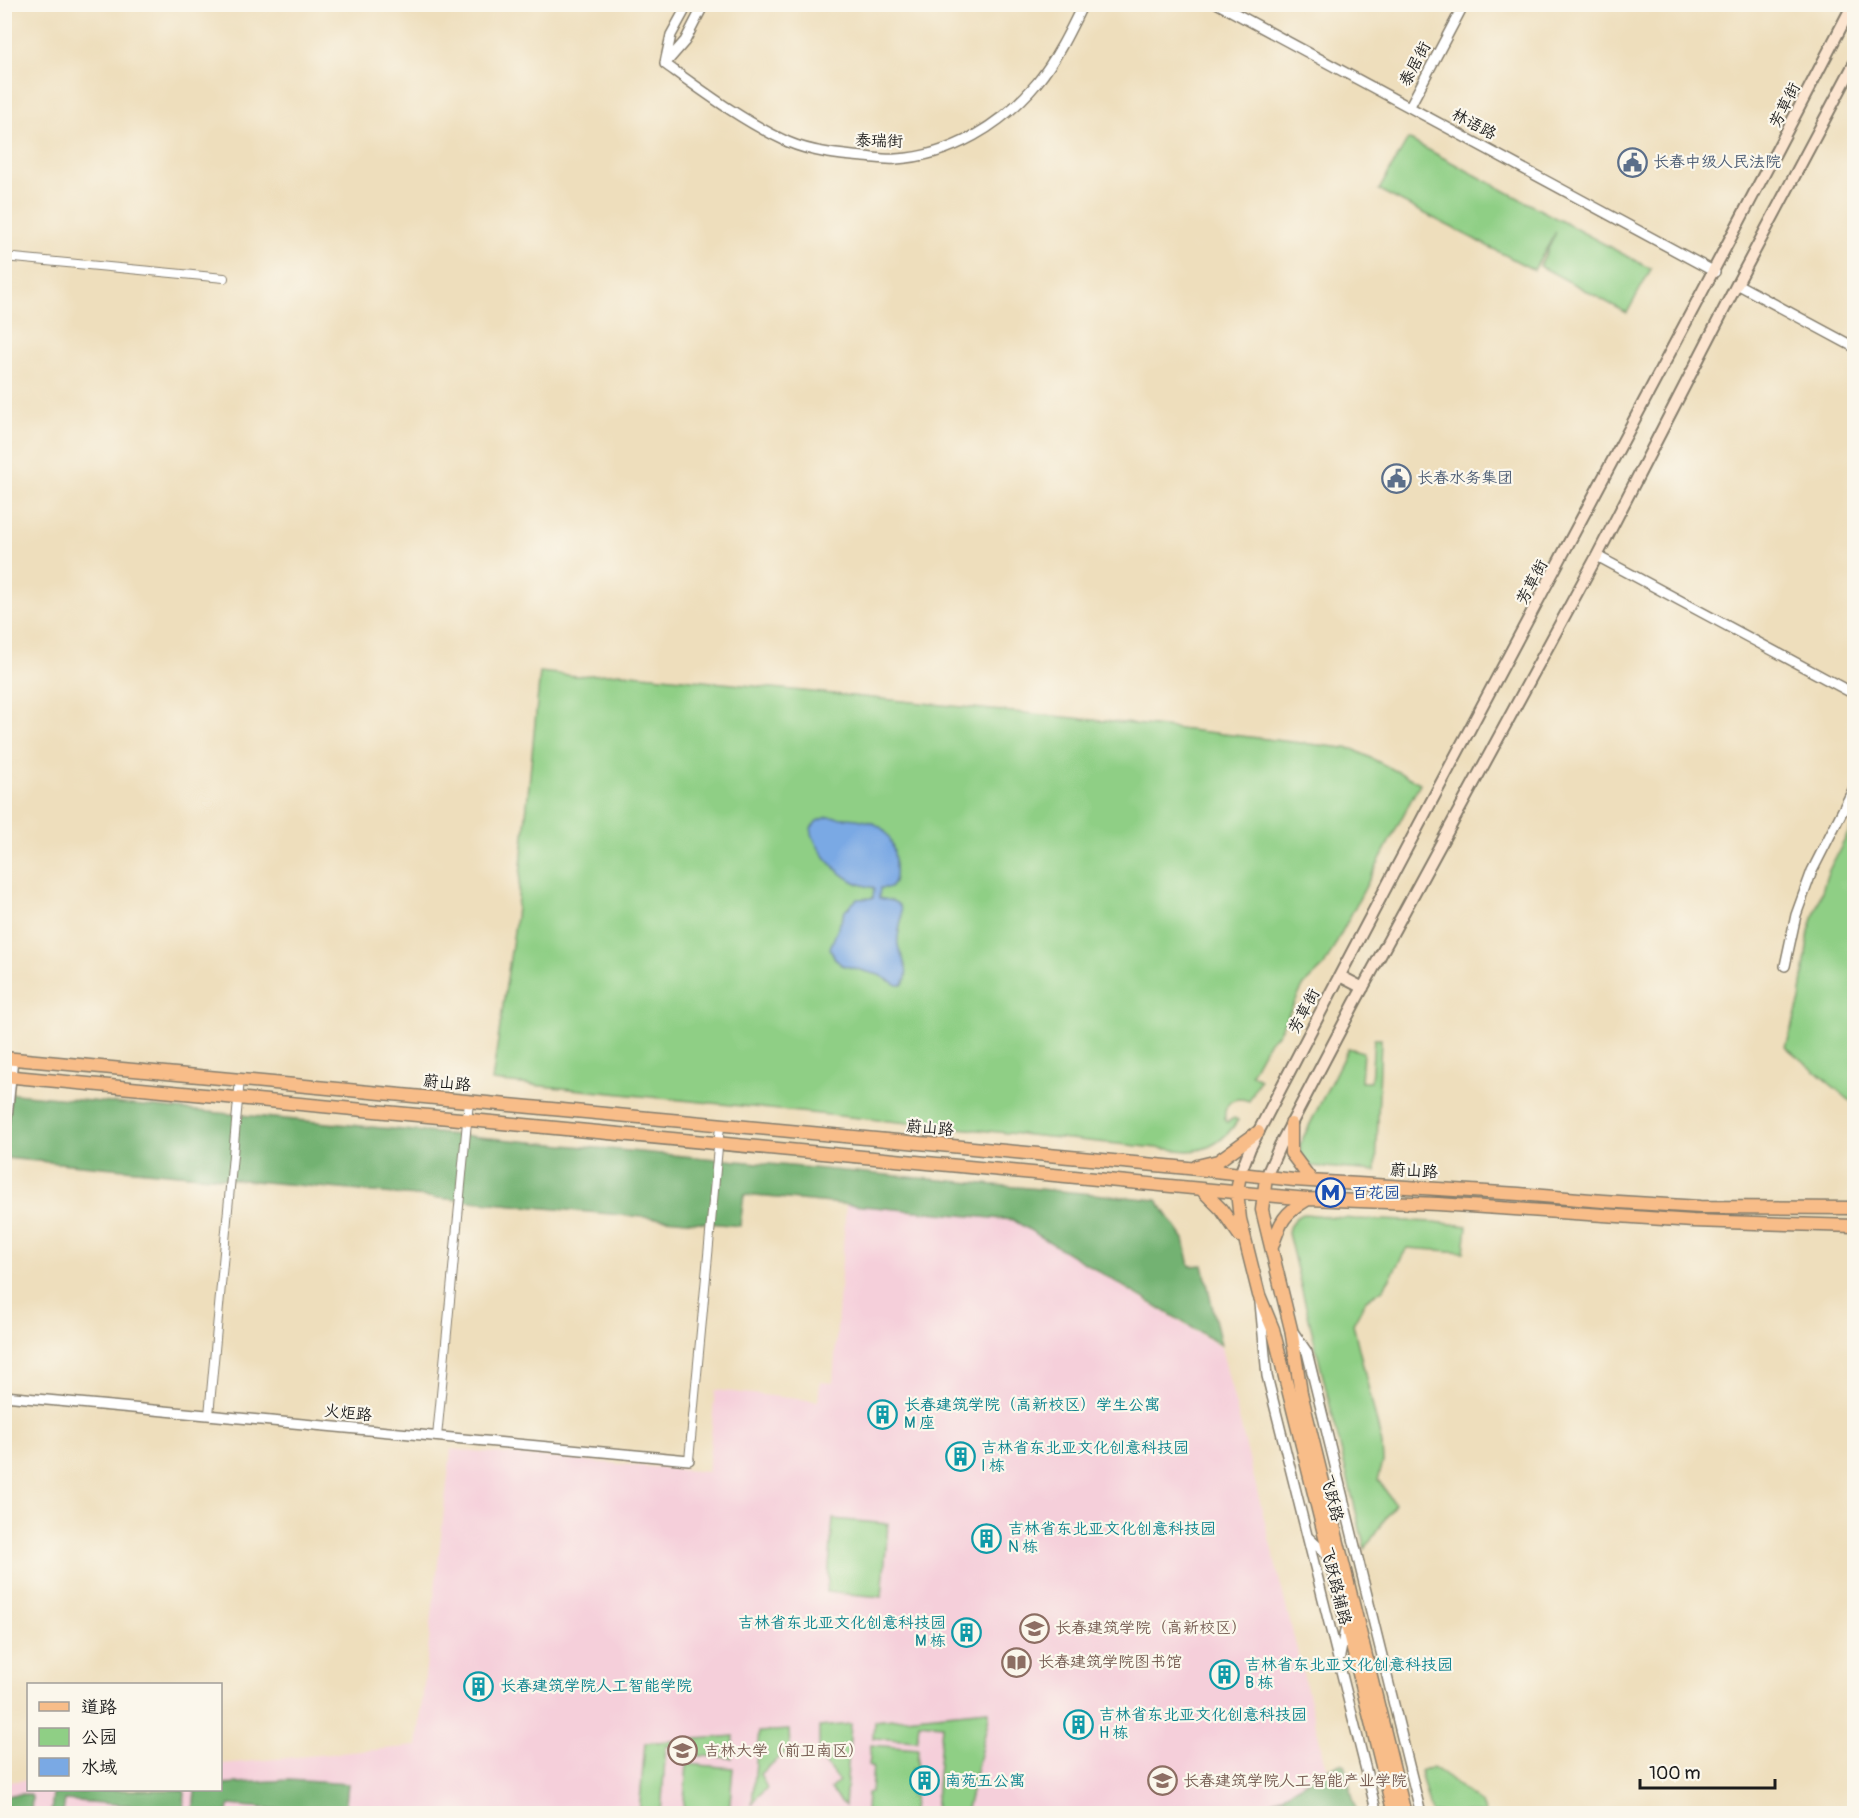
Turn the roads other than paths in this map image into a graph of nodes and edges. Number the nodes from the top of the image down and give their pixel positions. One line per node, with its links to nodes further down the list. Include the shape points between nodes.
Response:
1 (688, 4): 7 (street, via 672,35)
2 (704, 4): 7 (street, via 685,41)
3 (1083, 4): 7 (street, 泰瑞街, via 1037,82 1006,114 939,153 896,159 838,155 790,142 728,109)
4 (1218, 4): 9 (street, 林语路)
5 (1464, 4): 9 (street, 泰居街)
6 (1853, 4): 11 (main road, 芳草街)
7 (665, 64)
8 (1854, 64): 13 (main road)
9 (1410, 106): 11 (street, 林语路)
10 (4, 257): 12 (street)
11 (1715, 272): 19 (main road, 芳草街)
12 (224, 279)
13 (1737, 284): 14 (street); 15 (main road)
14 (1854, 347)
15 (1597, 556): 16 (street); 20 (main road)
16 (1854, 694)
17 (1854, 788): 18 (street, via 1812,871 1796,915)
18 (1785, 966)
19 (1340, 976): 20 (main road); 29 (main road, 芳草街)
20 (1363, 988): 27 (main road)
21 (9, 1058): 22 (street); 23 (main road, 蔚山路)
22 (8, 1076): 24 (main road, 蔚山路); 31 (street)
23 (240, 1079): 24 (street); 25 (main road, 蔚山路)
24 (237, 1099): 26 (main road, 蔚山路); 47 (street)
25 (469, 1101): 26 (street); 28 (main road, 蔚山路)
26 (467, 1120): 30 (main road, 蔚山路); 48 (street)
27 (1292, 1124): 34 (main road); 35 (main road, via 1291,1153)
28 (720, 1125): 30 (street); 32 (main road, 蔚山路)
29 (1258, 1132): 32 (main road, via 1218,1161); 33 (main road, 芳草街)
30 (718, 1144): 36 (main road, 蔚山路); 49 (street)
31 (4, 1147)
32 (1188, 1168): 33 (main road, 蔚山路)
33 (1240, 1174): 34 (main road, 蔚山路); 37 (main road, 飞跃路)
34 (1266, 1177): 35 (main road, 蔚山路); 38 (main road, 飞跃路)
35 (1312, 1181): 40 (main road, 蔚山路, via 1700,1207)
36 (1201, 1189): 37 (main road, 蔚山路); 42 (main road, via 1221,1209)
37 (1237, 1192): 38 (main road, 蔚山路); 42 (main road, 飞跃路)
38 (1263, 1195): 39 (main road, 蔚山路); 43 (main road, 飞跃路, via 1262,1210)
39 (1308, 1199): 41 (main road, 蔚山路); 43 (main road, via 1294,1207 1280,1223)
40 (1854, 1208)
41 (1854, 1226)
42 (1245, 1244): 44 (main road, 飞跃路)
43 (1272, 1249): 45 (main road, 飞跃路)
44 (1259, 1295): 50 (street, 飞跃路辅路, via 1267,1376); 51 (main road, 飞跃路, via 1273,1329)
45 (1291, 1329): 56 (main road, 飞跃路, via 1301,1393); 57 (street, 飞跃路辅路, via 1307,1352)
46 (4, 1396): 47 (street, 火炬路)
47 (209, 1415): 48 (street, 火炬路)
48 (437, 1437): 49 (street, 火炬路)
49 (689, 1460)
50 (1308, 1537): 51 (street); 53 (street, 飞跃路辅路)
51 (1330, 1558): 52 (main road, 飞跃路)
52 (1346, 1623): 53 (street); 55 (main road, 飞跃路)
53 (1339, 1660): 54 (street, 飞跃路辅路)
54 (1377, 1814)
55 (1394, 1814)
56 (1405, 1814)
57 (1420, 1814)

